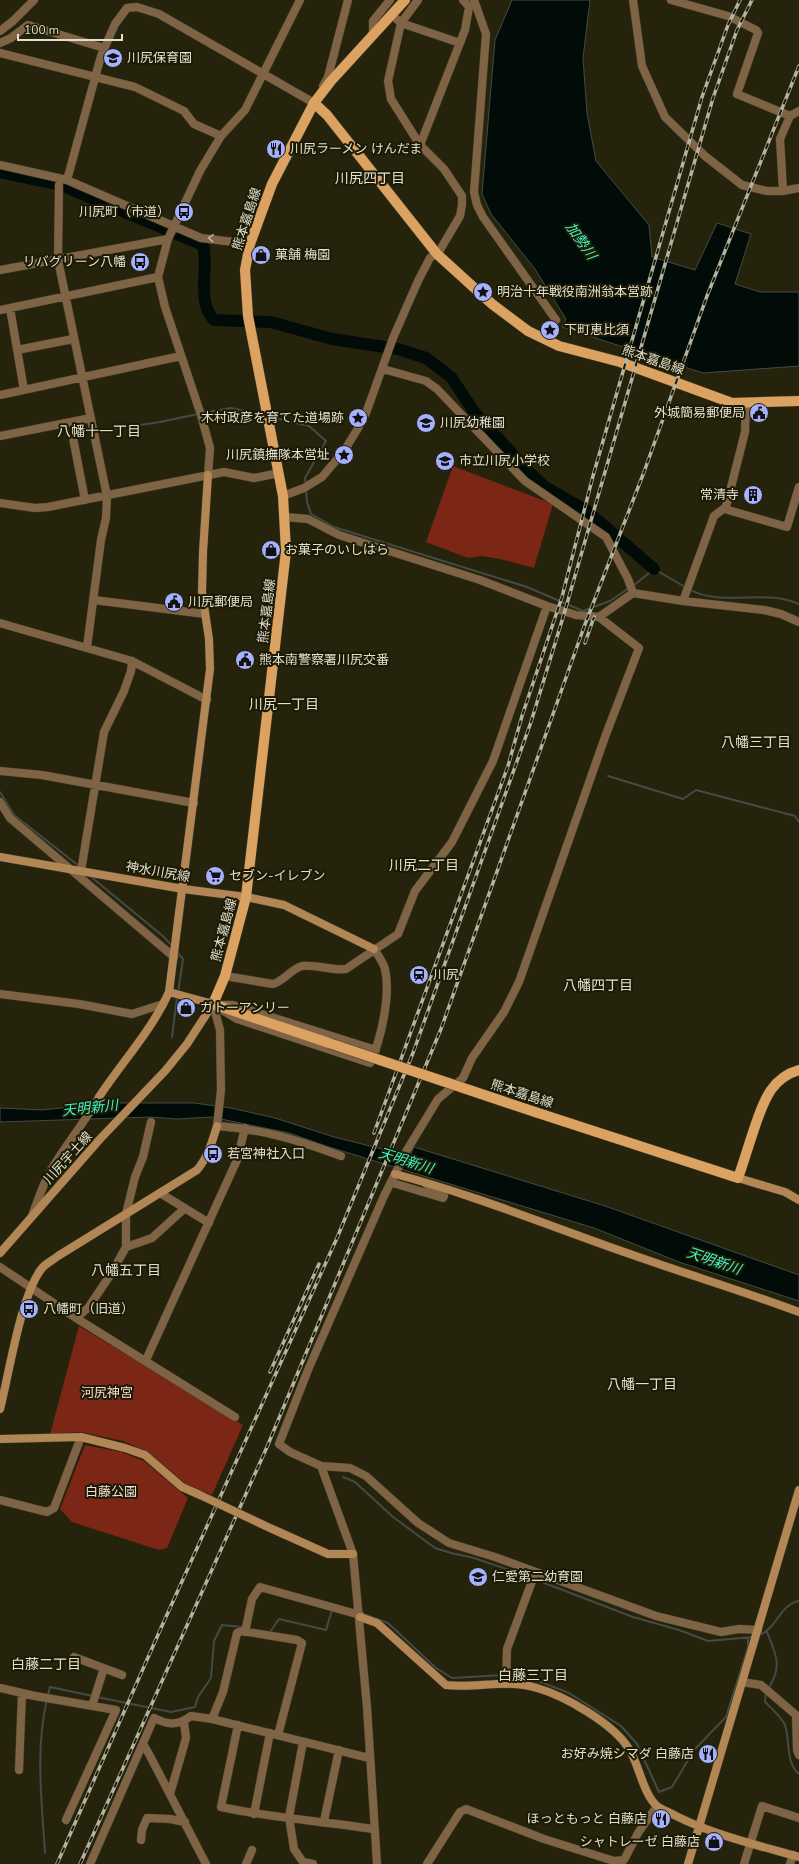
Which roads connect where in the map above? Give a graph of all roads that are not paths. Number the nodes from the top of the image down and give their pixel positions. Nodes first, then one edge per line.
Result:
1 (34, 0) edge
2 (300, 0) edge
3 (348, 0) edge
4 (390, 0) edge
5 (405, 0) edge
6 (418, 0) edge
7 (463, 0) edge
8 (474, 0) edge
9 (633, 0) edge
10 (671, 0) edge
11 (392, 15) junction
12 (402, 23) junction
13 (0, 31) edge
14 (373, 34) junction
15 (0, 43) edge
16 (460, 43) junction
17 (104, 48) junction
18 (0, 53) edge
19 (264, 75) junction
20 (95, 77) junction
21 (314, 103) junction
22 (799, 111) edge
23 (790, 116) junction
24 (221, 136) junction
25 (420, 145) junction
26 (0, 165) edge
27 (67, 180) junction
28 (59, 185) dead end
29 (799, 188) edge
30 (783, 191) junction
31 (174, 227) junction
32 (168, 239) junction
33 (250, 244) junction
34 (437, 254) junction
35 (58, 260) junction
36 (0, 270) edge
37 (158, 277) junction
38 (64, 297) junction
39 (10, 308) junction
40 (0, 310) edge
41 (556, 320) dead end
42 (73, 338) junction
43 (17, 350) junction
44 (181, 356) junction
45 (383, 369) junction
46 (82, 377) junction
47 (24, 390) junction
48 (0, 395) edge
49 (799, 402) edge
50 (746, 403) junction
51 (91, 418) junction
52 (0, 436) edge
53 (73, 438) dead end
54 (279, 473) junction
55 (208, 475) junction
56 (799, 487) edge
57 (107, 496) junction
58 (283, 496) junction
59 (85, 500) junction
60 (0, 503) edge
61 (726, 507) junction
62 (285, 517) junction
63 (633, 593) junction
64 (684, 599) junction
65 (94, 600) junction
66 (547, 606) junction
67 (205, 614) junction
68 (599, 617) junction
69 (799, 622) edge
70 (0, 623) edge
71 (87, 647) junction
72 (132, 661) junction
73 (207, 700) junction
74 (0, 771) edge
75 (95, 785) junction
76 (0, 802) edge
77 (194, 803) junction
78 (0, 857) edge
79 (69, 868) junction
80 (81, 871) junction
81 (183, 889) junction
82 (246, 897) junction
83 (374, 949) junction
84 (174, 957) junction
85 (225, 976) junction
86 (169, 992) junction
87 (0, 994) edge
88 (163, 1004) junction
89 (213, 1004) junction
90 (376, 1050) junction
91 (799, 1070) edge
92 (151, 1122) dead end
93 (217, 1126) junction
94 (245, 1128) junction
95 (341, 1156) dead end
96 (396, 1173) junction
97 (738, 1178) junction
98 (424, 1182) junction
99 (393, 1183) dead end
100 (160, 1193) junction
101 (799, 1200) edge
102 (185, 1208) junction
103 (126, 1214) junction
104 (32, 1216) junction
105 (209, 1223) junction
106 (126, 1247) junction
107 (0, 1253) edge
108 (0, 1267) edge
109 (31, 1288) junction
110 (799, 1312) edge
111 (76, 1318) junction
112 (146, 1360) junction
113 (0, 1409) edge
114 (235, 1417) dead end
115 (81, 1437) junction
116 (0, 1439) edge
117 (321, 1466) junction
118 (799, 1490) edge
119 (0, 1500) edge
120 (353, 1554) junction
121 (535, 1573) junction
122 (360, 1616) junction
123 (758, 1630) junction
124 (245, 1632) junction
125 (74, 1657) dead end
126 (104, 1668) junction
127 (122, 1675) dead end
128 (742, 1682) junction
129 (506, 1684) junction
130 (0, 1688) edge
131 (22, 1693) junction
132 (92, 1706) junction
133 (212, 1719) junction
134 (184, 1722) junction
135 (238, 1725) junction
136 (274, 1734) junction
137 (303, 1742) junction
138 (143, 1744) junction
139 (339, 1750) junction
140 (799, 1755) edge
141 (370, 1758) junction
142 (18, 1770) dead end
143 (170, 1794) junction
144 (657, 1806) junction
145 (254, 1814) junction
146 (289, 1818) junction
147 (799, 1818) edge
148 (66, 1820) dead end
149 (324, 1821) junction
150 (184, 1822) junction
151 (699, 1828) junction
152 (373, 1829) junction
153 (141, 1840) dead end
154 (750, 1843) junction
155 (252, 1850) dead end
156 (796, 1856) edge
157 (90, 1864) edge
158 (206, 1864) edge
159 (246, 1864) edge
160 (313, 1864) edge
161 (377, 1864) edge
162 (427, 1864) edge
163 (688, 1864) edge
164 (744, 1864) edge
165 (790, 1864) edge

1 - 13 street
2 - 19 street
3 - 21 street
4 - 14 street
5 - 11 main road, 熊本嘉島線
6 - 12 street
7 - 16 street
8 - 41 street
9 - 30 street
10 - 23 street
11 - 12 street
11 - 14 main road, 熊本嘉島線
12 - 16 street
12 - 25 street
14 - 21 main road, 熊本嘉島線
15 - 17 street
16 - 25 street
17 - 19 street
17 - 20 street
18 - 20 street
19 - 21 street
19 - 24 street
20 - 24 street
20 - 27 street
21 - 33 main road, 熊本嘉島線
21 - 34 main road, 熊本嘉島線
22 - 23 street
23 - 30 street
24 - 31 street
25 - 34 street
26 - 27 street
27 - 31 street
28 - 35 street
29 - 30 street
31 - 32 street
33 -> 31 street
32 - 35 street
32 - 37 street
33 - 54 main road, 熊本嘉島線
34 - 45 street
34 - 50 main road, 熊本嘉島線
35 - 36 street
35 - 38 street
37 - 38 street
37 - 44 street
38 - 39 street
38 - 42 street
39 - 40 street
39 - 43 street
42 - 43 street
42 - 46 street
43 - 47 street
44 - 46 street
44 - 55 street
45 - 58 street
45 - 63 street
46 - 47 street
46 - 51 street
47 - 48 street
49 - 50 main road, 熊本嘉島線
50 - 61 street
51 - 52 street
51 - 57 street
53 - 59 street
54 - 55 street
54 - 58 main road, 熊本嘉島線
55 - 57 street
55 - 67 street
56 - 61 street
57 - 59 street
57 - 65 street
58 - 62 main road, 熊本嘉島線
59 - 60 street
61 - 64 street
62 - 66 street
62 - 82 main road, 熊本嘉島線
63 - 64 street
63 - 68 street
64 - 69 street
65 - 67 street
65 - 71 street
66 - 68 street
66 - 83 street
67 - 73 street
68 - 96 street
70 - 71 street
71 - 72 street
72 - 73 street
72 - 75 street
73 - 77 street
74 - 75 street
75 - 77 street
75 - 80 street
76 - 79 street
77 - 81 street
78 - 79 street, 神水川尻線
79 - 80 street, 神水川尻線
79 - 84 street
80 - 81 street, 神水川尻線
81 - 82 street, 神水川尻線
81 - 84 street
82 - 83 street, 神水川尻線
82 - 85 main road, 熊本嘉島線
83 - 85 street
83 - 90 street
84 - 86 street
85 - 89 main road, 熊本嘉島線
86 - 88 street
86 - 89 street
87 - 88 street
88 - 104 street
89 - 90 street
89 - 90 street
89 - 93 street
89 - 97 main road, 熊本嘉島線, bridge
89 - 104 street, 川尻宇土線
91 - 97 main road
92 - 103 street
93 - 94 street
93 - 100 street
94 - 95 street
94 - 105 street
96 - 98 street
96 - 117 street
97 - 101 street
98 - 99 street
98 - 110 street
100 - 102 street
100 - 103 street
102 - 105 street
102 - 106 street
103 - 106 street
103 - 109 street
104 - 107 street, 川尻宇土線
105 - 112 street
106 - 111 street
108 - 109 street
109 - 111 street
109 - 113 street
111 - 112 street
112 - 114 street
115 - 116 street
115 - 119 street
115 - 120 street, bridge
117 - 120 street
117 - 121 street
118 - 123 street
120 - 122 street
121 - 123 street
121 - 129 street
122 - 124 street
122 - 129 street
122 - 141 street
123 - 128 street
124 - 133 street
124 - 136 street
125 - 126 street
126 - 127 street
126 - 132 street
128 - 140 street
128 - 151 street
129 - 144 street
130 - 131 street
131 - 132 street
131 - 142 street
132 - 148 street
133 - 134 street
133 - 135 street
134 - 138 street
134 - 143 street
135 - 136 street
135 - 145 street
136 - 137 street
136 - 145 street
137 - 139 street
137 - 146 street
138 - 143 street
138 - 157 street
139 - 141 street
139 - 149 street
141 - 152 street
143 - 150 street
144 - 151 street
144 - 162 street
145 - 146 street
146 - 149 street
146 - 160 street
147 - 154 street
149 - 152 street
150 - 153 street
150 - 158 street
151 - 154 street
151 - 163 street
152 - 161 street
154 - 156 street
154 - 164 street
155 - 159 street
156 - 165 street

